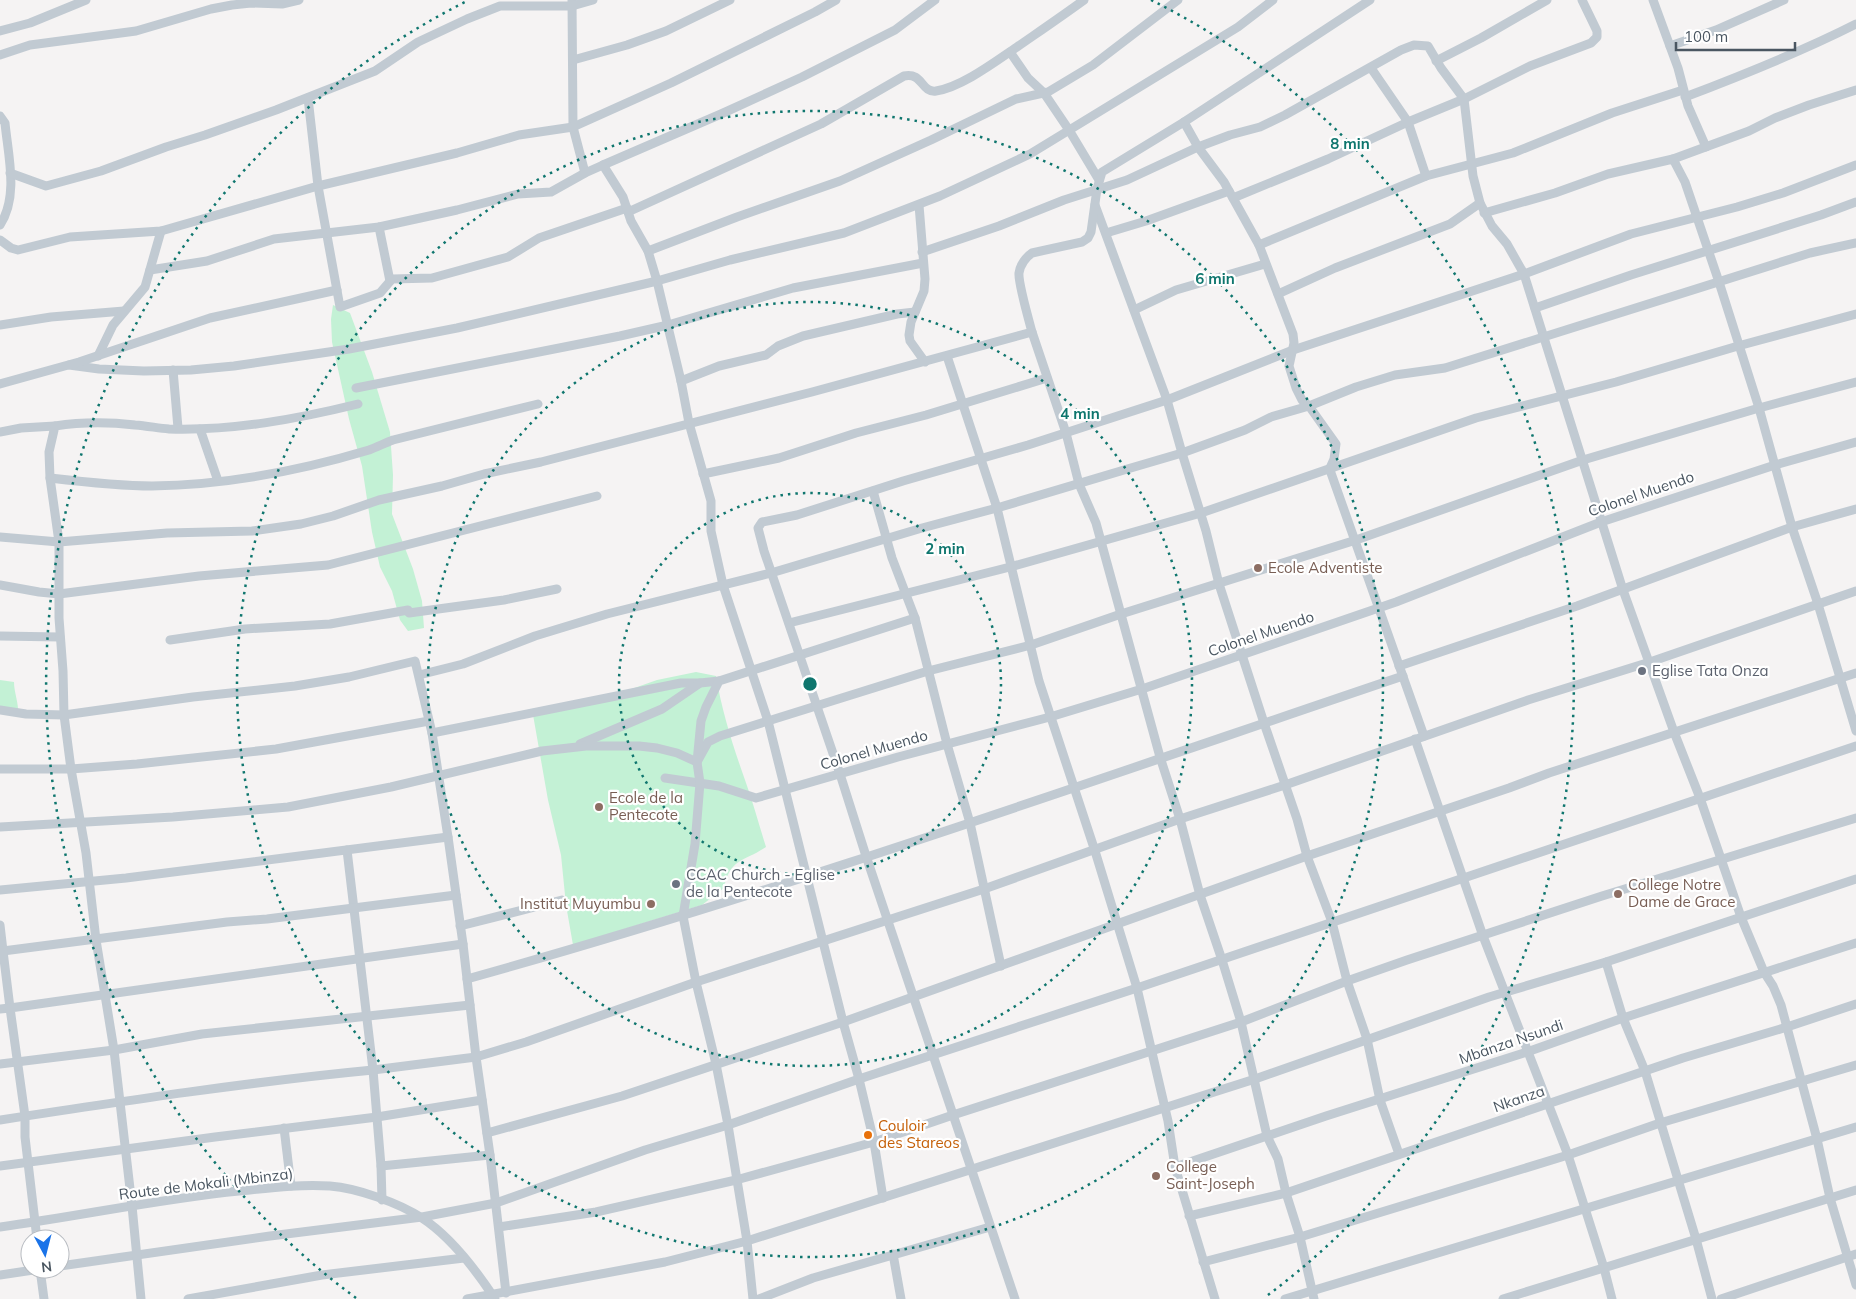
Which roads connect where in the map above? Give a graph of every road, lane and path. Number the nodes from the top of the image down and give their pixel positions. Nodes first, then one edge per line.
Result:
1 (86, 0) edge
2 (299, 0) edge
3 (594, 0) edge
4 (730, 0) edge
5 (836, 0) edge
6 (935, 0) edge
7 (1084, 0) edge
8 (1178, 0) edge
9 (1273, 0) edge
10 (1370, 0) edge
11 (1547, 0) edge
12 (1582, 0) edge
13 (1653, 0) edge
14 (1784, 0) edge
15 (501, 3) edge
16 (572, 3) edge
17 (1856, 24) edge
18 (0, 31) edge
19 (1670, 46) junction
20 (1010, 52) junction
21 (0, 55) edge
22 (573, 60) junction
23 (1436, 61) junction
24 (1371, 68) junction
25 (1856, 90) edge
26 (1044, 93) junction
27 (1684, 94) junction
28 (308, 98) junction
29 (1464, 99) junction
30 (0, 116) edge
31 (1184, 122) junction
32 (1408, 122) junction
33 (573, 127) junction
34 (1069, 130) junction
35 (1198, 147) junction
36 (1706, 148) junction
37 (1673, 159) junction
38 (1472, 164) junction
39 (603, 165) junction
40 (1856, 165) edge
41 (585, 172) junction
42 (10, 174) junction
43 (1426, 176) junction
44 (1098, 184) junction
45 (318, 186) junction
46 (1231, 195) junction
47 (1856, 202) edge
48 (1095, 204) junction
49 (1480, 204) junction
50 (919, 205) junction
51 (628, 210) junction
52 (1484, 214) junction
53 (1698, 218) junction
54 (0, 225) edge
55 (380, 227) junction
56 (162, 231) junction
57 (328, 233) junction
58 (1106, 234) junction
59 (0, 240) edge
60 (1856, 243) edge
61 (1259, 245) junction
62 (648, 251) junction
63 (1708, 251) junction
64 (922, 252) junction
65 (923, 263) junction
66 (1265, 264) junction
67 (150, 270) junction
68 (1524, 274) junction
69 (390, 281) junction
70 (658, 281) junction
71 (1718, 282) junction
72 (336, 290) junction
73 (1278, 294) junction
74 (1535, 308) junction
75 (1134, 310) junction
76 (124, 311) junction
77 (915, 312) junction
78 (1856, 314) edge
79 (0, 325) edge
80 (668, 325) junction
81 (1032, 332) junction
82 (1544, 338) junction
83 (1738, 346) junction
84 (1293, 350) junction
85 (98, 356) junction
86 (947, 356) junction
87 (925, 362) junction
88 (69, 365) junction
89 (173, 370) junction
90 (1047, 378) junction
91 (681, 381) junction
92 (1856, 382) edge
93 (0, 384) edge
94 (356, 388) dead end
95 (1562, 396) junction
96 (1167, 400) junction
97 (962, 403) junction
98 (358, 404) dead end
99 (538, 404) dead end
100 (1309, 406) junction
101 (1759, 408) junction
102 (689, 423) junction
103 (55, 426) junction
104 (178, 428) junction
105 (200, 429) junction
106 (0, 432) edge
107 (1066, 433) junction
108 (1856, 442) edge
109 (1182, 453) junction
110 (982, 458) junction
111 (1583, 460) junction
112 (1776, 465) junction
113 (1330, 468) junction
114 (703, 474) junction
115 (50, 478) junction
116 (218, 481) junction
117 (1079, 484) junction
118 (873, 490) junction
119 (597, 496) dead end
120 (997, 508) junction
121 (1856, 509) edge
122 (1201, 513) junction
123 (1601, 522) junction
124 (1792, 527) junction
125 (0, 537) edge
126 (886, 538) junction
127 (1356, 540) junction
128 (1101, 541) junction
129 (59, 542) junction
130 (1010, 567) junction
131 (771, 573) junction
132 (1219, 584) junction
133 (0, 585) edge
134 (723, 585) junction
135 (557, 589) dead end
136 (1623, 590) junction
137 (1856, 591) edge
138 (906, 592) junction
139 (59, 594) junction
140 (1818, 604) junction
141 (1379, 608) junction
142 (1120, 614) junction
143 (915, 618) junction
144 (789, 623) junction
145 (0, 636) edge
146 (60, 637) junction
147 (170, 640) dead end
148 (1031, 645) junction
149 (799, 654) junction
150 (1242, 656) junction
151 (1650, 662) junction
152 (1399, 666) junction
153 (750, 670) junction
154 (928, 671) junction
155 (1856, 673) edge
156 (419, 676) junction
157 (1403, 676) junction
158 (1839, 679) junction
159 (719, 681) junction
160 (700, 683) junction
161 (1142, 689) junction
162 (817, 704) junction
163 (0, 710) edge
164 (64, 715) junction
165 (1050, 717) junction
166 (429, 721) junction
167 (768, 721) junction
168 (1264, 723) junction
169 (1856, 731) edge
170 (1674, 732) junction
171 (432, 733) junction
172 (1419, 738) junction
173 (948, 744) junction
174 (1856, 746) edge
175 (570, 748) junction
176 (1160, 758) junction
177 (696, 762) junction
178 (0, 769) edge
179 (71, 769) junction
180 (840, 774) junction
181 (439, 775) junction
182 (665, 778) dead end
183 (700, 783) junction
184 (1285, 785) junction
185 (1074, 788) junction
186 (786, 790) junction
187 (1700, 798) junction
188 (1439, 811) junction
189 (1856, 818) edge
190 (1180, 819) junction
191 (81, 822) junction
192 (970, 823) junction
193 (0, 827) edge
194 (448, 837) junction
195 (348, 850) junction
196 (1095, 850) junction
197 (866, 856) junction
198 (1307, 856) junction
199 (1721, 860) junction
200 (807, 876) junction
201 (1462, 878) junction
202 (1856, 879) edge
203 (88, 883) junction
204 (984, 889) junction
205 (0, 890) edge
206 (456, 895) junction
207 (1200, 895) junction
208 (562, 900) dead end
209 (355, 908) junction
210 (683, 916) junction
211 (1740, 917) junction
212 (889, 921) junction
213 (1332, 922) junction
214 (0, 924) edge
215 (1117, 925) junction
216 (460, 926) junction
217 (1483, 936) junction
218 (96, 940) junction
219 (823, 942) junction
220 (1856, 943) edge
221 (463, 944) junction
222 (2, 951) edge
223 (360, 958) junction
224 (1222, 960) junction
225 (1606, 962) junction
226 (1001, 966) junction
227 (1764, 972) junction
228 (467, 979) junction
229 (1347, 981) junction
230 (696, 982) junction
231 (1137, 988) junction
232 (1506, 993) junction
233 (105, 994) junction
234 (914, 997) junction
235 (1856, 1004) edge
236 (470, 1005) junction
237 (10, 1008) junction
238 (0, 1009) edge
239 (366, 1017) junction
240 (1623, 1018) junction
241 (843, 1022) junction
242 (1241, 1022) junction
243 (1786, 1027) junction
244 (1367, 1039) junction
245 (114, 1050) junction
246 (1153, 1050) junction
247 (1528, 1052) junction
248 (934, 1055) junction
249 (476, 1057) junction
250 (17, 1063) junction
251 (0, 1064) edge
252 (716, 1064) junction
253 (1856, 1065) edge
254 (373, 1070) junction
255 (1645, 1071) junction
256 (859, 1079) junction
257 (1255, 1079) junction
258 (1802, 1081) junction
259 (482, 1100) junction
260 (1380, 1100) junction
261 (119, 1102) junction
262 (1550, 1103) junction
263 (1164, 1108) junction
264 (953, 1115) junction
265 (25, 1116) junction
266 (377, 1117) junction
267 (0, 1120) edge
268 (1660, 1122) junction
269 (728, 1125) junction
270 (1856, 1127) edge
271 (284, 1128) junction
272 (487, 1133) junction
273 (1267, 1136) junction
274 (1817, 1139) junction
275 (874, 1142) junction
276 (125, 1150) junction
277 (1398, 1154) junction
278 (1568, 1154) junction
279 (490, 1155) junction
280 (30, 1163) junction
281 (0, 1166) edge
282 (381, 1166) junction
283 (1175, 1167) junction
284 (972, 1169) junction
285 (736, 1180) junction
286 (1677, 1180) junction
287 (291, 1186) junction
288 (1856, 1190) edge
289 (1286, 1193) junction
290 (884, 1198) junction
291 (1830, 1198) junction
292 (382, 1200) junction
293 (496, 1202) junction
294 (132, 1206) junction
295 (1585, 1208) junction
296 (1189, 1216) junction
297 (422, 1217) junction
298 (35, 1222) junction
299 (499, 1226) junction
300 (0, 1227) edge
301 (990, 1227) junction
302 (36, 1229) edge
303 (1300, 1237) junction
304 (1696, 1239) junction
305 (747, 1241) junction
306 (893, 1254) junction
307 (1852, 1255) edge
308 (137, 1256) junction
309 (464, 1258) junction
310 (1203, 1262) junction
311 (70, 1265) edge
312 (1604, 1268) junction
313 (20, 1272) edge
314 (0, 1274) edge
315 (41, 1279) edge
316 (1856, 1285) edge
317 (506, 1293) junction
318 (1313, 1295) edge
319 (493, 1297) edge
320 (44, 1299) edge
321 (141, 1299) edge
322 (188, 1299) edge
323 (467, 1299) edge
324 (753, 1299) edge
325 (759, 1299) edge
326 (901, 1299) edge
327 (1015, 1299) edge
328 (1215, 1299) edge
329 (1285, 1299) edge
330 (1503, 1299) edge
331 (1612, 1299) edge
332 (1712, 1299) edge
333 (1721, 1299) edge

1 - 18 street
2 - 21 street
3 - 16 street
4 - 22 street
5 - 33 street
6 - 39 street
7 - 20 street
8 - 26 street
9 - 34 street
10 - 31 street
11 - 23 street
12 - 29 street
13 - 19 street
14 - 19 street
15 - 16 street
15 - 28 street
16 - 22 street
17 - 27 street
19 - 27 street
20 - 26 street
20 - 51 street
22 - 33 street
23 - 24 street
23 - 29 street
24 - 32 street
24 - 35 street
25 - 36 street
26 - 34 street
26 - 62 street
27 - 36 street
27 - 38 street
28 - 42 street
28 - 45 street
29 - 32 street
29 - 38 street
30 - 42 street
31 - 35 street
31 - 44 street
32 - 43 street
32 - 46 street
33 - 41 street
33 - 45 street
34 - 44 street
34 - 50 street
35 - 44 street
35 - 46 street
36 - 37 street
37 - 52 street
37 - 53 street
38 - 43 street
38 - 49 street
39 - 41 street
39 - 51 street
40 - 53 street
41 - 55 street
42 - 54 street
43 - 61 street
44 - 48 street
44 - 64 street
45 - 56 street
45 - 57 street
46 - 58 street
46 - 61 street
47 - 63 street
48 - 58 street
48 - 81 street
49 - 52 street
49 - 73 street
50 - 64 street
50 - 70 street
51 - 62 street
51 - 69 street
52 - 68 street
53 - 63 street
53 - 68 street
55 - 57 street
55 - 69 street
56 - 59 street
56 - 67 street
57 - 67 street
57 - 72 street
58 - 75 street
60 - 71 street
61 - 66 street
62 - 70 street
63 - 71 street
63 - 74 street
64 - 65 street
65 - 77 street
65 - 80 street
66 - 73 street
66 - 75 street
67 - 76 street
68 - 74 street
68 - 84 street
69 - 72 street
70 - 80 street
70 - 89 street
71 - 82 street
71 - 83 street
72 - 85 street
73 - 84 street
74 - 82 street
75 - 96 street
76 - 79 street
76 - 85 street
77 - 87 street
77 - 91 street
78 - 83 street
80 - 91 street
80 - 94 street
81 - 86 street
81 - 90 street
82 - 95 street
82 - 100 street
83 - 95 street
83 - 101 street
84 - 96 street
84 - 100 street
85 - 88 street
86 - 87 street
86 - 97 street
87 - 102 street
88 - 89 street
88 - 93 street
89 - 104 street
90 - 97 street
90 - 107 street
91 - 102 street
92 - 101 street
95 - 111 street
95 - 113 street
96 - 107 street
96 - 109 street
97 - 110 street
97 - 114 street
98 - 105 street
99 - 116 street
100 - 109 street
100 - 113 street
101 - 111 street
101 - 112 street
102 - 114 street
102 - 129 street
103 - 104 street
103 - 106 street
103 - 115 street
104 - 105 street
105 - 116 street
107 - 110 street
107 - 117 street
108 - 112 street, Colonel Muendo
109 - 117 street
109 - 122 street
110 - 118 street
110 - 120 street
111 - 123 street
111 - 127 street
112 - 123 street, Colonel Muendo
112 - 124 street
113 - 122 street
113 - 127 street
114 - 134 street
115 - 116 street
115 - 129 street
117 - 120 street
117 - 128 street
118 - 126 street
118 - 131 street
119 - 139 street
120 - 126 street
120 - 130 street
121 - 124 street
122 - 128 street
122 - 132 street
123 - 136 street
123 - 141 street, Colonel Muendo
124 - 136 street
124 - 140 street
125 - 129 street
126 - 131 street
126 - 138 street
127 - 132 street
127 - 141 street
128 - 130 street
128 - 142 street
129 - 139 street
130 - 138 street
130 - 148 street
131 - 134 street
131 - 144 street
132 - 142 street
132 - 150 street
133 - 139 street
134 - 153 street
134 - 156 street
135 - 147 street
136 - 151 street
136 - 152 street
137 - 140 street
138 - 143 street
138 - 144 street
139 - 146 street
140 - 151 street
140 - 158 street
141 - 150 street, Colonel Muendo
141 - 152 street
142 - 148 street
142 - 161 street
143 - 149 street
143 - 154 street
144 - 149 street
145 - 146 street
146 - 164 street
148 - 154 street
148 - 165 street
149 - 153 street
149 - 162 street
150 - 161 street, Colonel Muendo
150 - 168 street
151 - 170 street
151 - 172 street
152 - 157 street
153 - 159 street
153 - 167 street
154 - 162 street
154 - 173 street
155 - 158 street
156 - 164 street
156 - 166 street
157 - 168 street
157 - 172 street
158 - 169 street
158 - 170 street
159 - 160 street
159 - 177 street
160 - 171 street
160 - 175 street
161 - 165 street, Colonel Muendo
161 - 176 street
162 - 167 street
162 - 180 street
163 - 164 street
164 - 179 street
165 - 173 street, Colonel Muendo
165 - 185 street
166 - 171 street
166 - 179 street
167 - 177 street
167 - 186 street
168 - 176 street
168 - 184 street
170 - 187 street
170 - 188 street
171 - 181 street
172 - 184 street
172 - 188 street
173 - 180 street, Colonel Muendo
173 - 192 street
174 - 187 street
175 - 177 street
175 - 181 street
176 - 185 street
176 - 190 street
177 - 183 street
178 - 179 street
179 - 191 street
180 - 186 street, Colonel Muendo
180 - 197 street
181 - 191 street
181 - 194 street
182 - 183 street, Colonel Muendo
183 - 186 street, Colonel Muendo
183 - 210 street
184 - 190 street
184 - 198 street
185 - 192 street
185 - 196 street
186 - 200 street
187 - 199 street
187 - 201 street
188 - 198 street
188 - 201 street
189 - 199 street
190 - 196 street
190 - 207 street
191 - 193 street
191 - 203 street
192 - 197 street
192 - 204 street
194 - 195 street
194 - 206 street
195 - 203 street
195 - 209 street
196 - 204 street
196 - 215 street
197 - 200 street
197 - 212 street
198 - 207 street
198 - 213 street
199 - 211 street
199 - 217 street
200 - 210 street
200 - 219 street
201 - 213 street
201 - 217 street
202 - 211 street
203 - 205 street
203 - 218 street
204 - 212 street
204 - 226 street
206 - 209 street
206 - 216 street
207 - 215 street
207 - 224 street
208 - 216 street
209 - 218 street
209 - 223 street
210 - 228 street
210 - 230 street
211 - 225 street
211 - 227 street
212 - 219 street
212 - 234 street
213 - 224 street
213 - 229 street
214 - 222 street
215 - 226 street
215 - 231 street
216 - 221 street
217 - 229 street
217 - 232 street
218 - 222 street
218 - 233 street
219 - 230 street
219 - 241 street
220 - 227 street, Mbanza Nsundi
221 - 223 street
221 - 228 street
222 - 237 street
223 - 233 street
223 - 239 street
224 - 231 street
224 - 242 street
225 - 232 street
225 - 240 street
226 - 234 street
227 - 240 street, Mbanza Nsundi
227 - 243 street
228 - 236 street
229 - 242 street
229 - 244 street
230 - 249 street
230 - 252 street
231 - 246 street
231 - 248 street
232 - 244 street
232 - 247 street
233 - 237 street
233 - 245 street
234 - 241 street
234 - 248 street
235 - 243 street, Nkanza
236 - 239 street
236 - 249 street
237 - 238 street
237 - 250 street
239 - 245 street
239 - 254 street
240 - 247 street, Mbanza Nsundi
240 - 255 street
241 - 252 street
241 - 256 street
242 - 246 street
242 - 257 street
243 - 255 street, Nkanza
243 - 258 street
244 - 257 street
244 - 260 street
245 - 250 street
245 - 261 street
246 - 263 street
246 - 264 street
247 - 260 street, Mbanza Nsundi
247 - 262 street
248 - 256 street
248 - 264 street
249 - 254 street
249 - 259 street
250 - 251 street
250 - 265 street
252 - 269 street
252 - 272 street
253 - 258 street
254 - 261 street
254 - 266 street
255 - 262 street, Nkanza
255 - 268 street
256 - 269 street
256 - 275 street
257 - 263 street
257 - 273 street
258 - 268 street
258 - 274 street
259 - 266 street
259 - 272 street
260 - 273 street, Mbanza Nsundi
260 - 277 street
261 - 265 street
261 - 276 street
262 - 277 street, Nkanza
262 - 278 street
263 - 283 street
263 - 284 street
264 - 275 street
264 - 284 street
265 - 267 street
265 - 280 street
266 - 271 street
266 - 282 street
268 - 278 street
268 - 286 street
269 - 285 street
269 - 293 street
270 - 274 street
271 - 276 street
271 - 287 street
272 - 279 street
273 - 283 street, Mbanza Nsundi
273 - 289 street
274 - 286 street
274 - 291 street
275 - 285 street
275 - 290 street
276 - 280 street
276 - 294 street
277 - 289 street, Nkanza
278 - 295 street
278 - 303 street
279 - 282 street
279 - 293 street
280 - 281 street
280 - 298 street
282 - 292 street
283 - 296 street
284 - 290 street
284 - 301 street
285 - 299 street
285 - 305 street
286 - 295 street
286 - 304 street
287 - 292 street, Route de Mokali (Mbinza)
287 - 294 street, Route de Mokali (Mbinza)
288 - 291 street
289 - 296 street, Nkanza
289 - 303 street
290 - 305 street
291 - 304 street
291 - 307 street
292 - 297 street, Route de Mokali (Mbinza)
293 - 297 street
293 - 299 street
294 - 298 street, Route de Mokali (Mbinza)
294 - 308 street
295 - 312 street
295 - 318 street
296 - 310 street
297 - 308 street
297 - 309 street, Route de Mokali (Mbinza)
298 - 300 street, Route de Mokali (Mbinza)
298 - 302 street
299 - 317 street
301 - 306 street
301 - 327 street
303 - 310 street
303 - 318 street
304 - 312 street
304 - 332 street
305 - 317 street
305 - 324 street
306 - 325 street
306 - 326 street
307 - 316 street
307 - 333 street
308 - 311 street
308 - 321 street
309 - 319 street, Route de Mokali (Mbinza)
309 - 322 street
310 - 328 street
312 - 330 street
312 - 331 street
313 - 314 street
315 - 320 street
317 - 319 street
318 - 329 street
319 - 323 street

